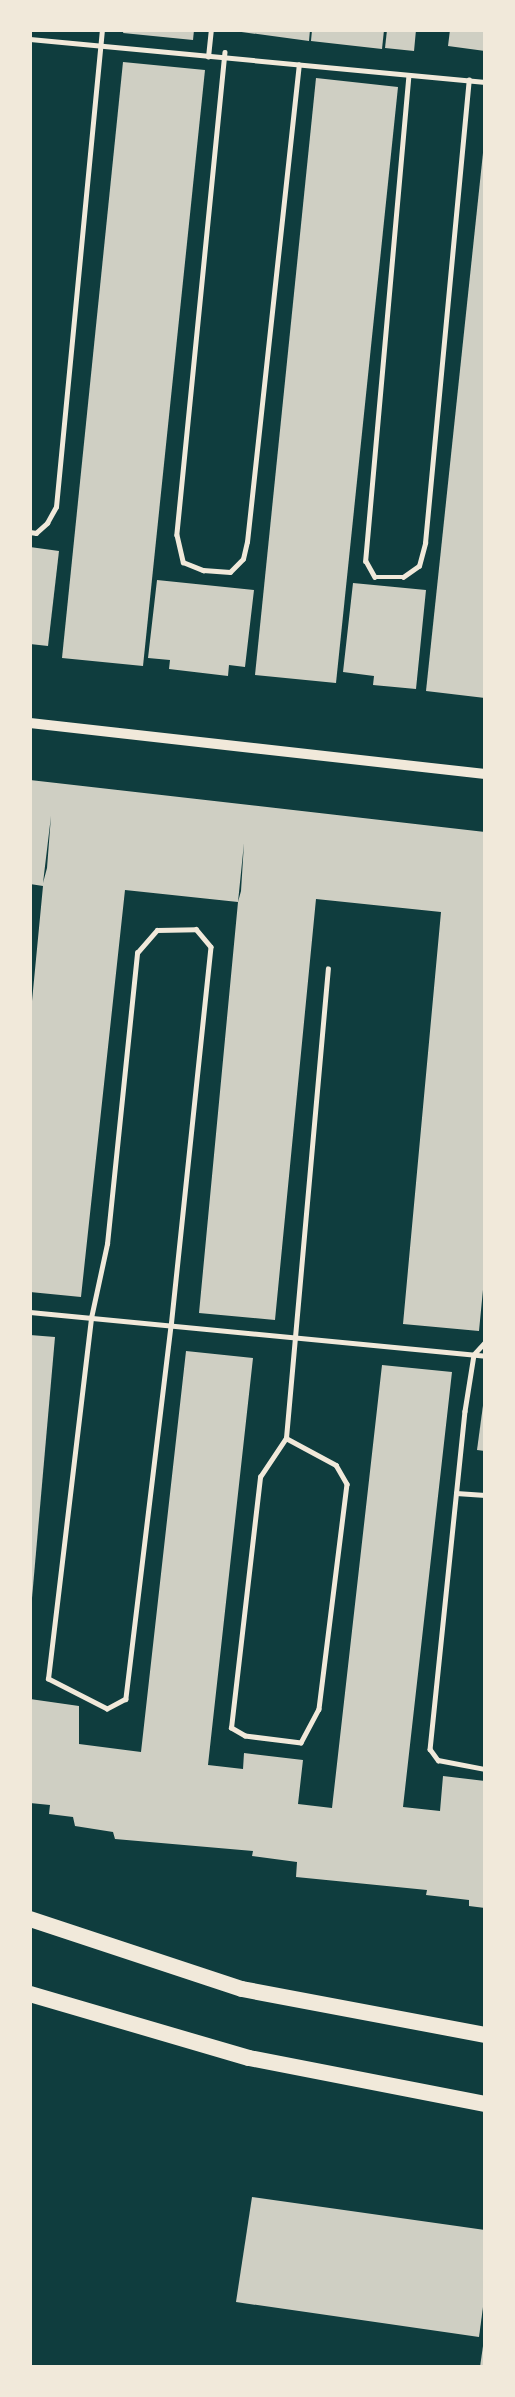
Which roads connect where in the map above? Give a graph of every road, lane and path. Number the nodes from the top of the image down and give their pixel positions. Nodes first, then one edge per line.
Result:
1 (102, 30) edge
2 (211, 30) edge
3 (30, 39) edge
4 (100, 46) junction
5 (224, 55) junction
6 (208, 57) junction
7 (299, 65) junction
8 (409, 75) junction
9 (470, 80) junction
10 (485, 82) edge
11 (30, 532) edge
12 (30, 723) edge
13 (485, 774) edge
14 (328, 969) dead end
15 (30, 1312) edge
16 (91, 1318) junction
17 (171, 1326) junction
18 (295, 1339) junction
19 (485, 1343) edge
20 (474, 1354) junction
21 (485, 1356) edge
22 (286, 1438) junction
23 (456, 1493) junction
24 (485, 1496) edge
25 (485, 1769) edge
26 (30, 1919) edge
27 (30, 1994) edge
28 (485, 2036) edge
29 (485, 2104) edge

1 - 4 lane
2 - 6 lane
3 - 4 lane
4 - 6 lane
4 - 11 lane
5 - 6 lane
5 - 7 lane
5 - 7 lane
7 - 8 lane
8 - 9 lane
8 - 9 lane
9 - 10 lane
12 - 13 street
14 - 18 lane
15 - 16 lane
16 - 17 lane
16 - 17 lane
16 - 17 lane
17 - 18 lane
18 - 20 lane
18 - 22 lane
19 - 20 lane
20 - 21 lane
20 - 23 lane
22 - 22 lane
23 - 24 lane
23 - 25 lane
26 - 28 highway
27 - 29 highway

